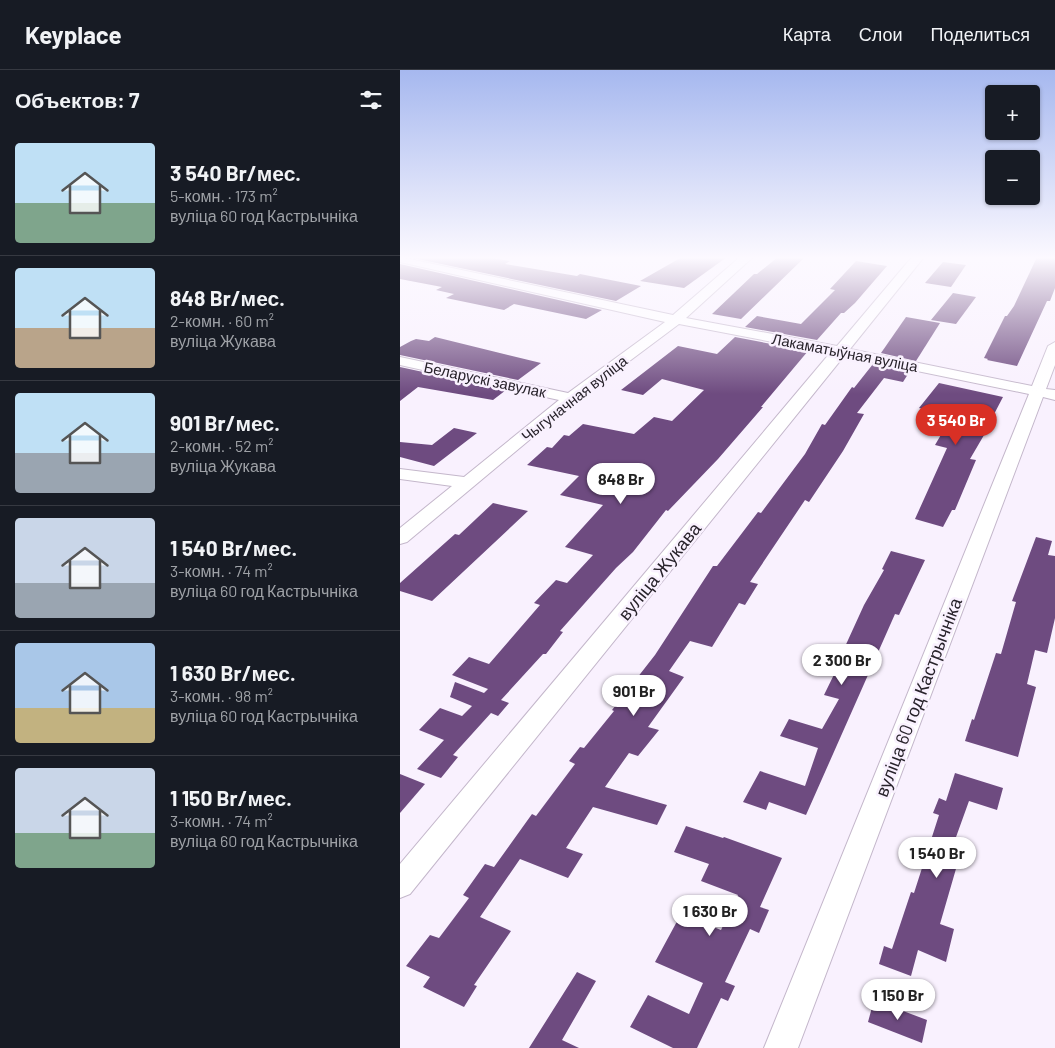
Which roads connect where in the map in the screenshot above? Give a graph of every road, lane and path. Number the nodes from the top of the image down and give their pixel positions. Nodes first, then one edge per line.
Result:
1 (597, 303) edge
2 (696, 303) edge
3 (880, 303) edge
4 (676, 320) junction
5 (1055, 346) edge
6 (840, 351) junction
7 (400, 361) edge
8 (1046, 393) edge
9 (571, 398) junction
10 (400, 474) edge
11 (468, 483) junction
12 (400, 538) edge
13 (400, 886) edge
14 (781, 1048) edge

1 - 4 street, Лакаматыўная вуліца
2 - 4 street, Чыгуначная вуліца
3 - 6 street, вуліца Жукава
4 - 6 street, Лакаматыўная вуліца
4 - 9 street, Чыгуначная вуліца
5 - 8 street, вуліца 60 год Кастрычніка
6 - 8 street, Лакаматыўная вуліца
6 - 13 street, вуліца Жукава
7 - 9 street, Беларускі завулак
8 - 14 street, вуліца 60 год Кастрычніка
9 - 11 street, Чыгуначная вуліца
10 - 11 street
11 - 12 street, Чыгуначная вуліца

